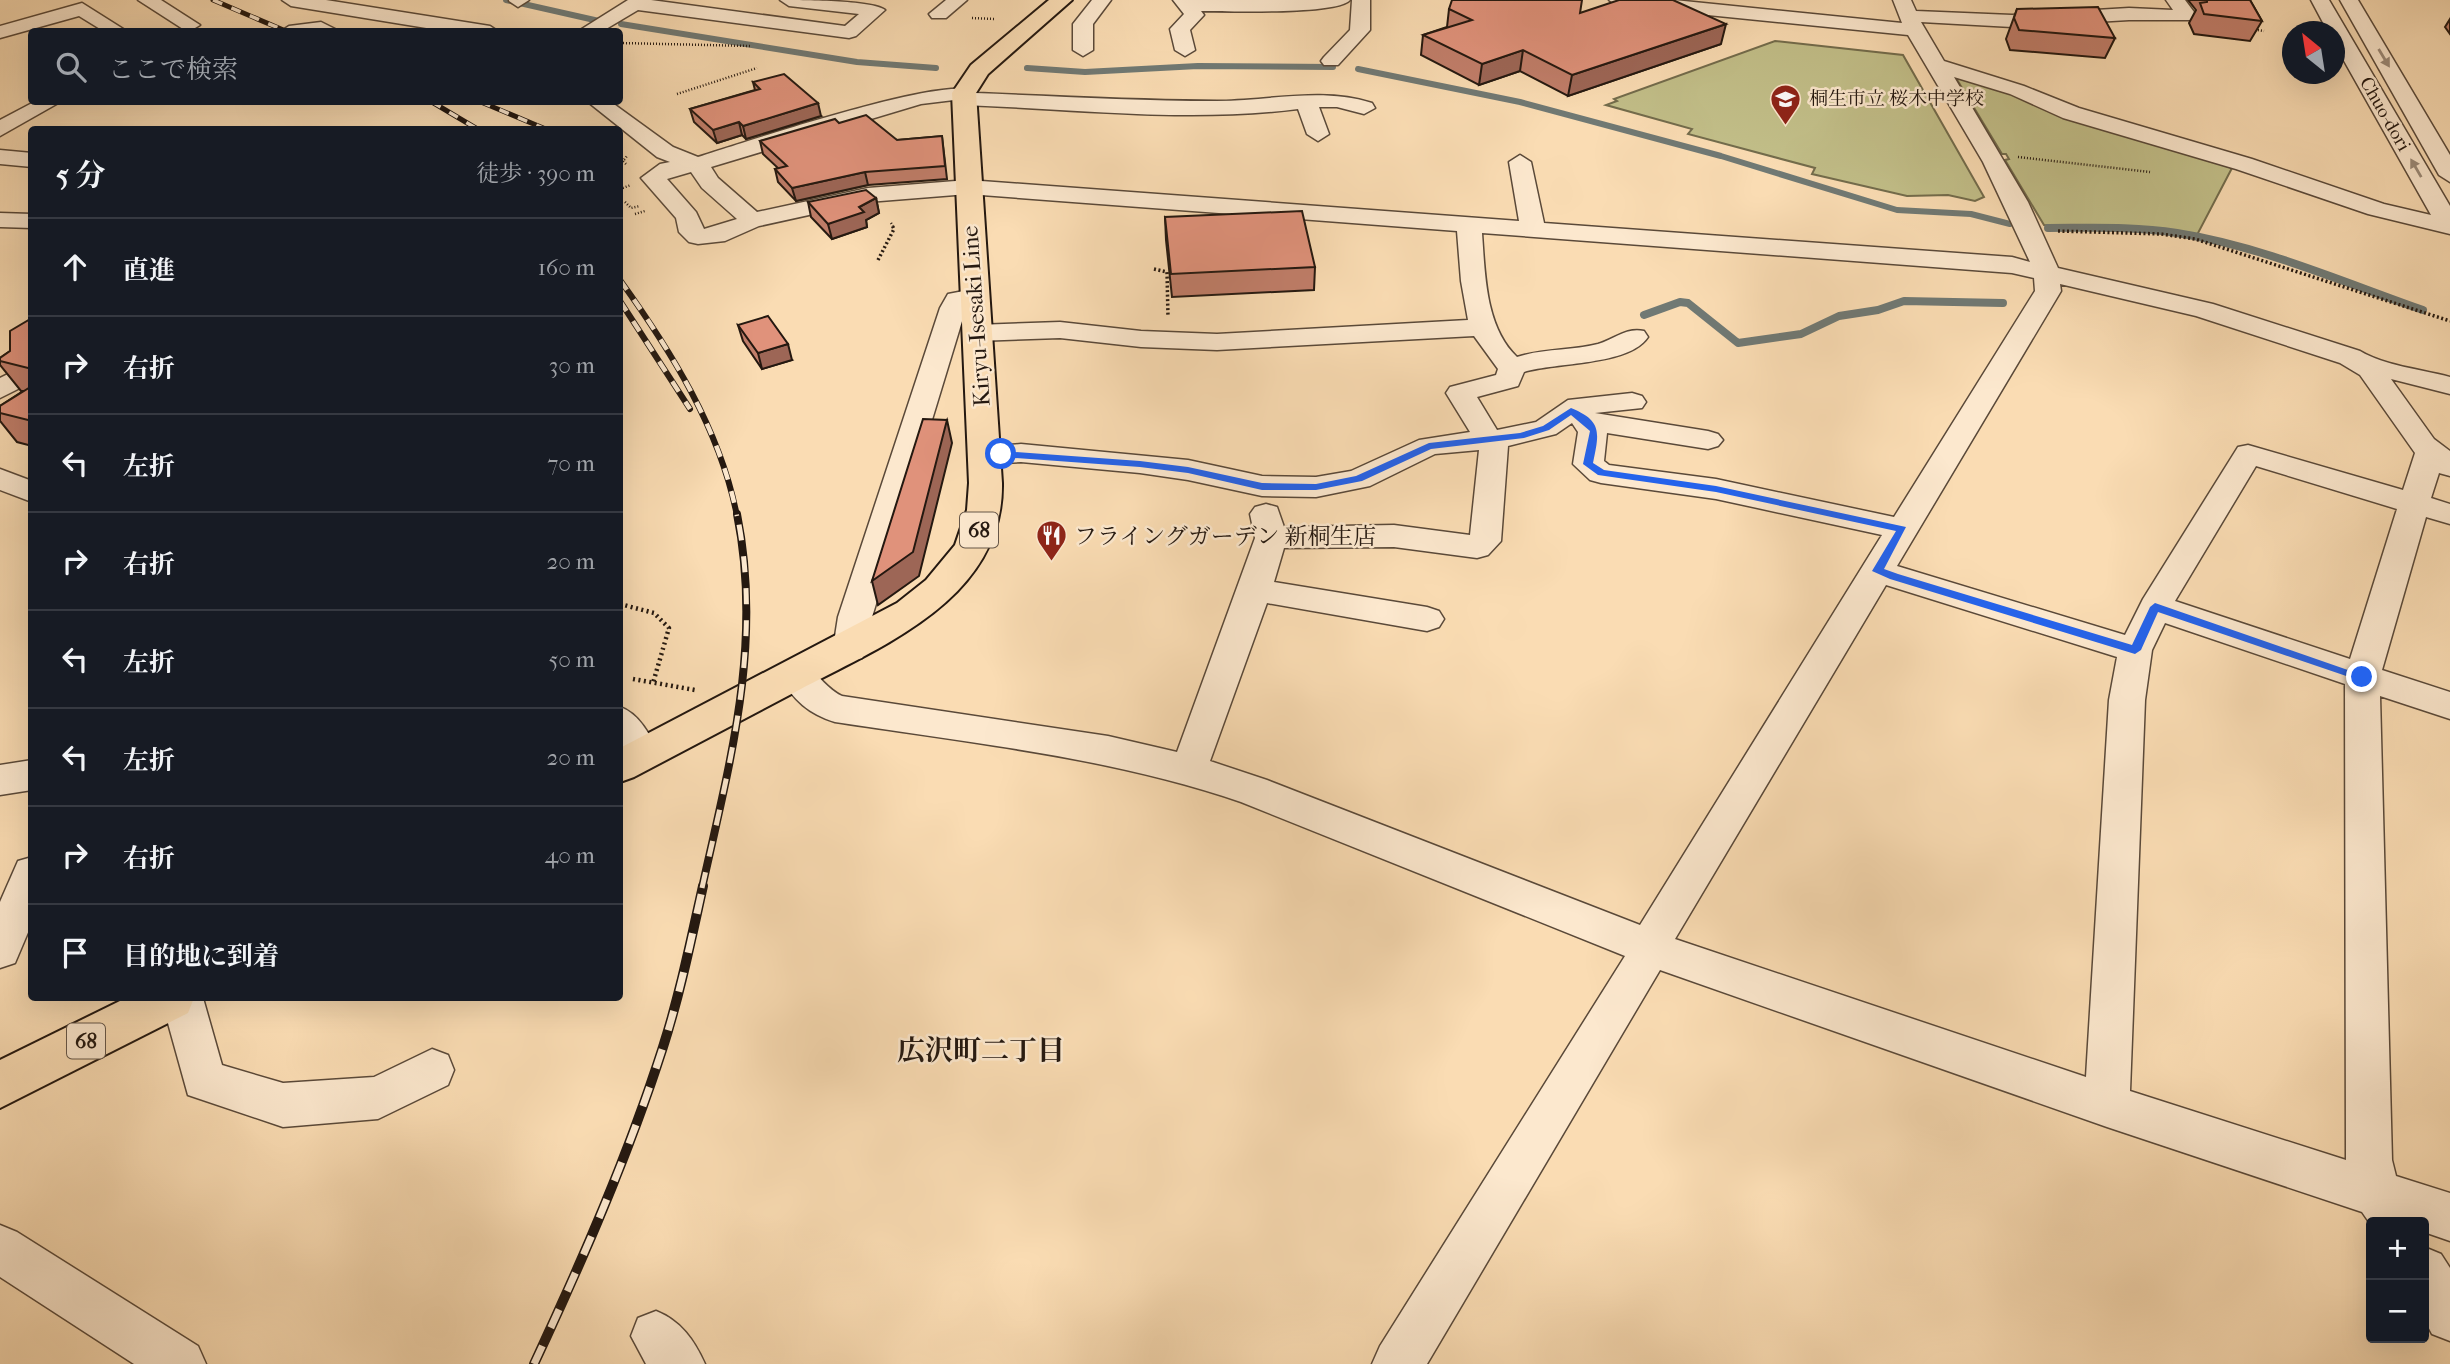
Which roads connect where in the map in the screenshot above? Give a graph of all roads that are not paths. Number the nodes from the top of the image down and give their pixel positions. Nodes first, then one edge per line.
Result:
1 (147, 0) edge
2 (291, 0) edge
3 (789, 0) edge
4 (958, 0) edge
5 (1062, 0) edge
6 (1102, 0) edge
7 (1341, 0) edge
8 (1361, 0) edge
9 (1618, 0) edge
10 (2175, 0) edge
11 (2320, 0) edge
12 (2349, 0) edge
13 (639, 2) edge
14 (1184, 2) edge
15 (873, 4) edge
16 (939, 14) dead end
17 (1909, 15) edge
18 (113, 28) edge
19 (192, 28) edge
20 (466, 28) edge
21 (593, 28) edge
22 (1, 33) edge
23 (21, 46) dead end
24 (1083, 50) dead end
25 (1185, 50) dead end
26 (1331, 61) dead end
27 (1936, 65) junction
28 (964, 96) junction
29 (1306, 102) junction
30 (0, 105) edge
31 (44, 105) edge
32 (602, 105) edge
33 (1364, 108) dead end
34 (27, 114) junction
35 (0, 129) edge
36 (1317, 134) dead end
37 (0, 157) edge
38 (28, 160) edge
39 (1520, 162) dead end
40 (697, 164) junction
41 (2450, 175) edge
42 (968, 187) junction
43 (0, 220) edge
44 (751, 220) junction
45 (28, 221) edge
46 (1469, 224) junction
47 (2450, 227) edge
48 (1533, 229) junction
49 (2048, 272) junction
50 (974, 297) junction
51 (1484, 327) junction
52 (976, 333) junction
53 (1635, 337) dead end
54 (1512, 367) junction
55 (2370, 369) junction
56 (28, 372) edge
57 (2450, 386) edge
58 (0, 390) edge
59 (1632, 402) dead end
60 (1581, 418) junction
61 (1708, 440) dead end
62 (1491, 441) junction
63 (985, 456) junction
64 (2440, 460) edge
65 (0, 478) edge
66 (1262, 486) junction
67 (28, 490) edge
68 (2414, 502) junction
69 (2450, 514) edge
70 (1902, 529) junction
71 (1270, 538) junction
72 (1877, 571) junction
73 (1255, 590) junction
74 (2155, 607) junction
75 (1427, 619) dead end
76 (850, 649) junction
77 (2135, 650) junction
78 (797, 676) junction
79 (2362, 677) junction
80 (2450, 706) edge
81 (623, 731) edge
82 (631, 761) edge
83 (1189, 769) junction
84 (28, 776) edge
85 (0, 780) edge
86 (28, 883) edge
87 (1651, 948) junction
88 (0, 950) edge
89 (165, 1001) edge
90 (182, 1001) edge
91 (432, 1070) dead end
92 (0, 1085) edge
93 (2107, 1105) junction
94 (2386, 1207) edge
95 (2450, 1217) edge
96 (0, 1249) edge
97 (2429, 1280) edge
98 (2450, 1316) edge
99 (180, 1364) edge
100 (1398, 1364) edge

1 - 19 street
2 - 20 street
3 - 15 street
4 - 16 street
5 - 28 main road
6 - 24 street
7 - 14 street
8 - 26 street
9 - 17 street
10 - 17 street
47 -> 11 street, Chuo-dori
12 -> 41 street, Chuo-dori
13 - 15 street
13 - 21 street
14 - 25 street
17 - 27 street
18 - 22 street
22 - 23 street
27 - 47 street
27 - 49 street
28 - 29 street
28 - 40 street
28 - 42 main road, Kiryu-Isesaki Line / 68
29 - 33 street
29 - 36 street
30 - 34 street
31 - 34 street
32 - 40 street
34 - 35 street
37 - 38 street
39 - 48 street
40 - 44 street
40 - 44 street
42 - 44 street
42 - 46 street
42 - 50 main road, Kiryu-Isesaki Line / 68
43 - 45 street
46 - 48 street
46 - 51 street
48 - 49 street
49 - 55 street
49 - 70 street
50 - 52 main road, Kiryu-Isesaki Line / 68
50 - 76 street
51 - 52 street
51 - 54 street
52 - 63 main road, Kiryu-Isesaki Line / 68
53 - 54 street
54 - 62 street
55 - 57 street
55 - 64 street
56 - 58 street
59 - 60 street
60 - 61 street
60 - 62 street
60 - 70 street
62 - 66 street
62 - 71 street
63 - 66 street
63 - 76 main road, Kiryu-Isesaki Line / 68
64 - 68 street
65 - 67 street
66 - 71 street
68 - 69 street
68 - 74 street
68 - 79 street
70 - 72 street
71 - 73 street
72 - 77 street
72 - 87 street
73 - 75 street
73 - 83 street
74 - 77 street
74 - 79 street
76 - 78 main road, Kiryu-Isesaki Line / 68
77 - 93 street
78 - 82 main road, Kiryu-Isesaki Line / 68
78 - 83 street
79 - 80 street
79 - 94 street
81 - 82 street
83 - 87 street
84 - 85 street
86 - 88 street
87 - 93 street
87 - 100 street
89 - 92 main road, 68
90 - 91 street
93 - 94 street
94 - 95 street
96 - 99 street
97 - 98 street

